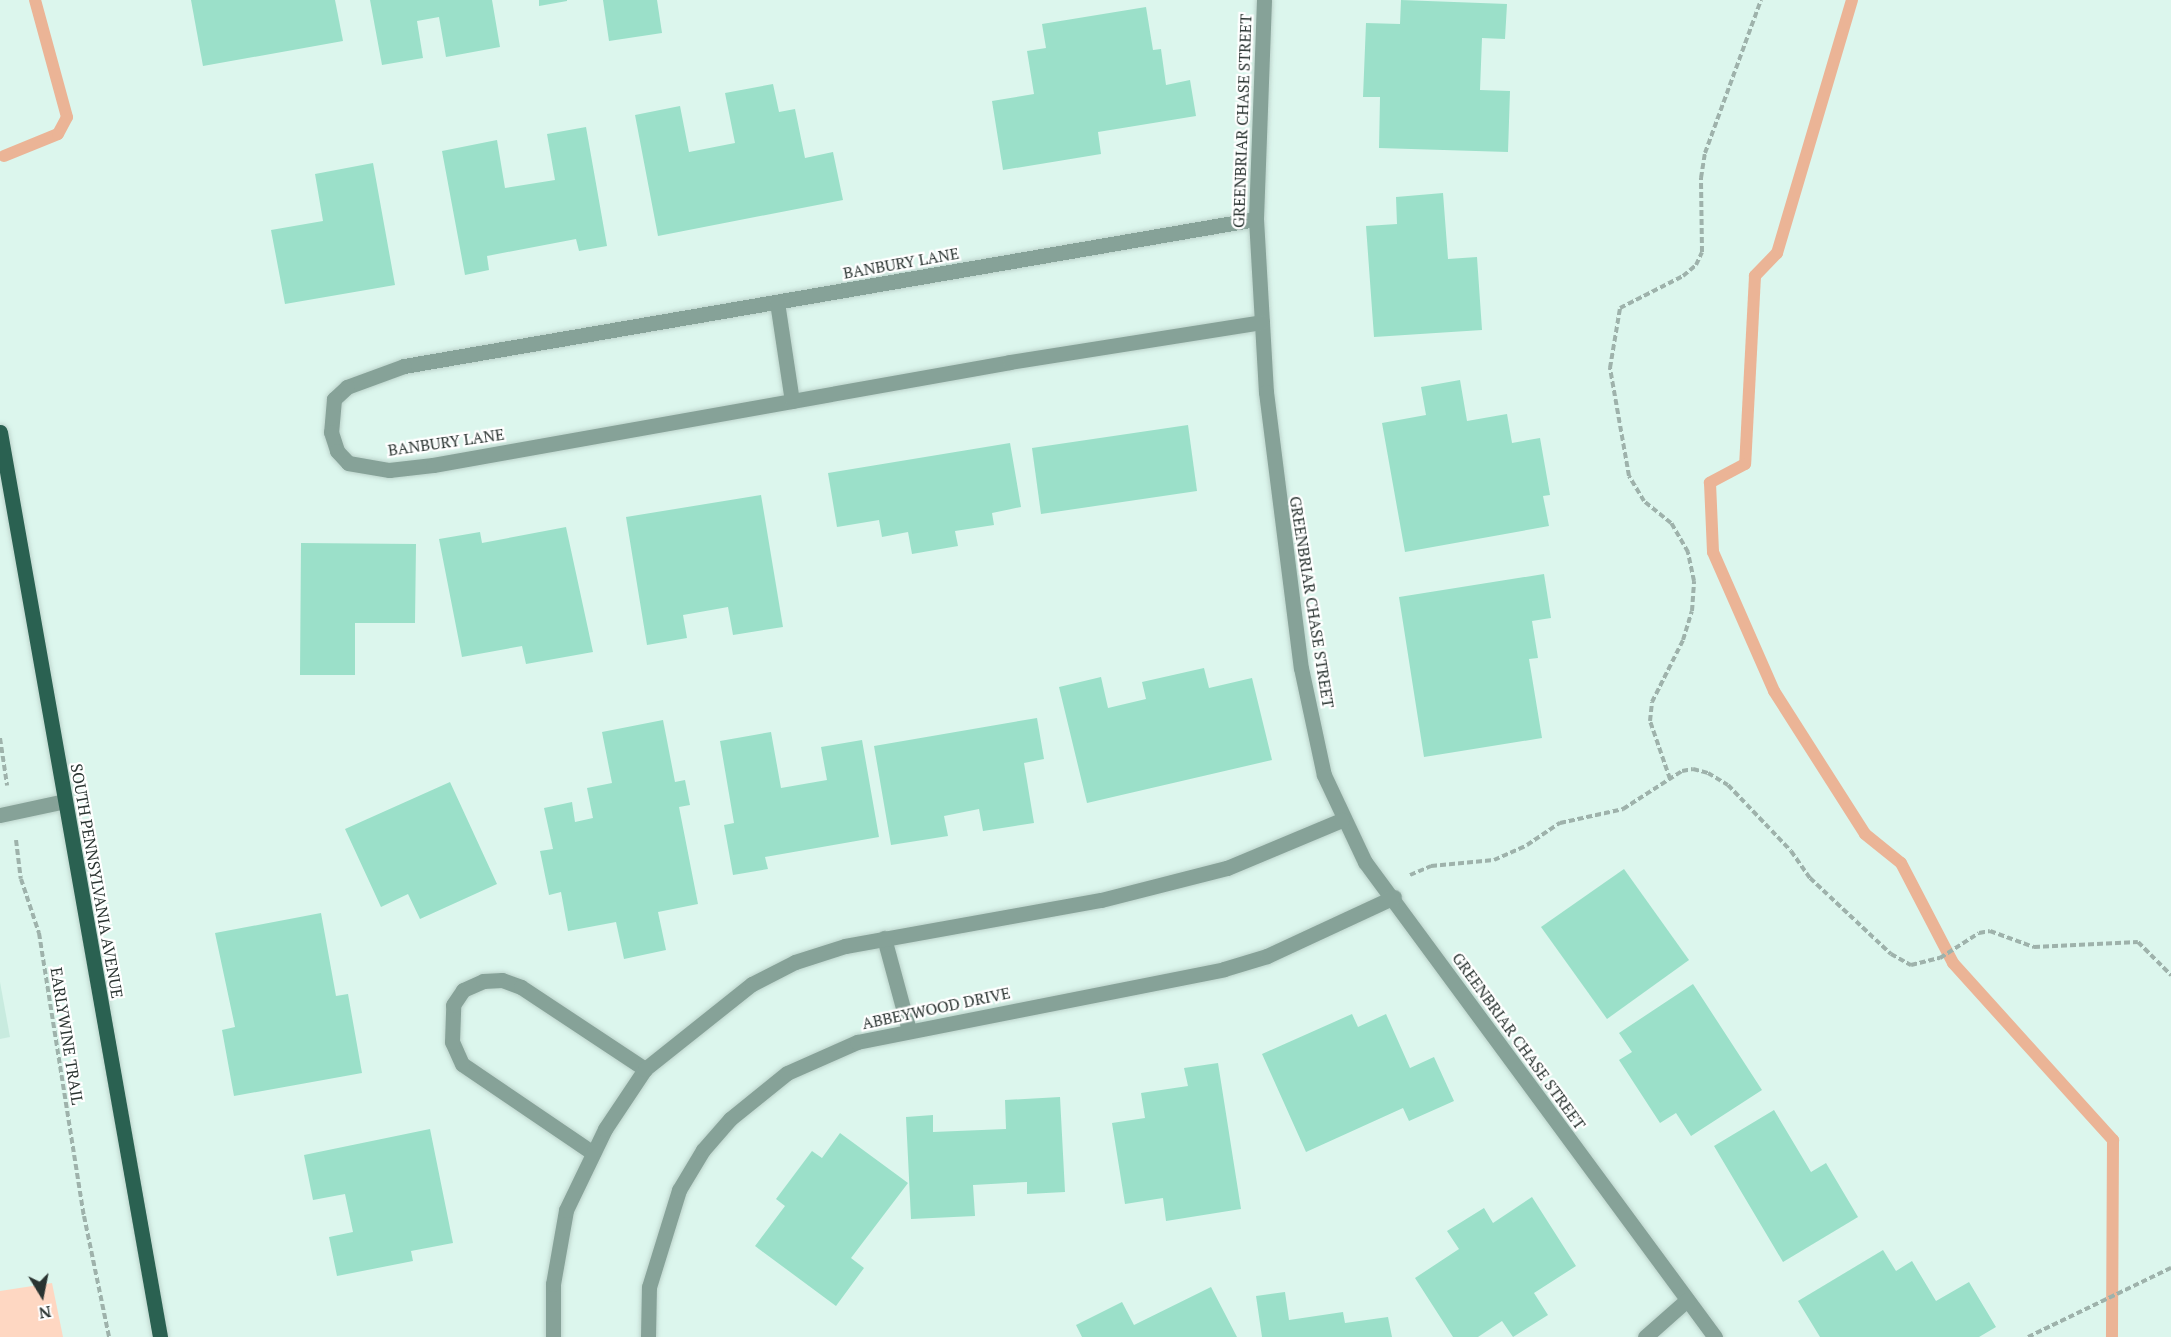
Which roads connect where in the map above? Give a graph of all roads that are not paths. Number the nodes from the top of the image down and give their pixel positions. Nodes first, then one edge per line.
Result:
1 (1264, 0) edge
2 (1256, 219) junction
3 (777, 303) junction
4 (1262, 322) junction
5 (792, 401) junction
6 (1, 441) edge
7 (64, 801) junction
8 (6, 814) edge
9 (1342, 820) junction
10 (1394, 897) junction
11 (884, 938) junction
12 (909, 1030) junction
13 (645, 1069) junction
14 (593, 1153) junction
15 (1687, 1300) junction
16 (160, 1337) edge
17 (553, 1337) edge
18 (648, 1337) edge
19 (1645, 1337) edge
20 (1715, 1337) edge

1 - 2 street, GREENBRIAR CHASE STREET
2 - 3 street, BANBURY LANE
2 - 4 street, GREENBRIAR CHASE STREET
3 - 5 street
3 - 5 street, BANBURY LANE
4 - 5 street, BANBURY LANE
4 - 9 street, GREENBRIAR CHASE STREET
6 - 7 main road, SOUTH PENNSYLVANIA AVENUE
7 - 8 street
7 - 16 main road, SOUTH PENNSYLVANIA AVENUE
9 - 10 street, GREENBRIAR CHASE STREET
9 - 11 street
10 - 12 street, ABBEYWOOD DRIVE
10 - 15 street, GREENBRIAR CHASE STREET
11 - 12 street
11 - 13 street
12 - 18 street, ABBEYWOOD DRIVE
13 - 14 street
13 - 14 street
14 - 17 street
15 - 19 street
15 - 20 street, GREENBRIAR CHASE STREET

